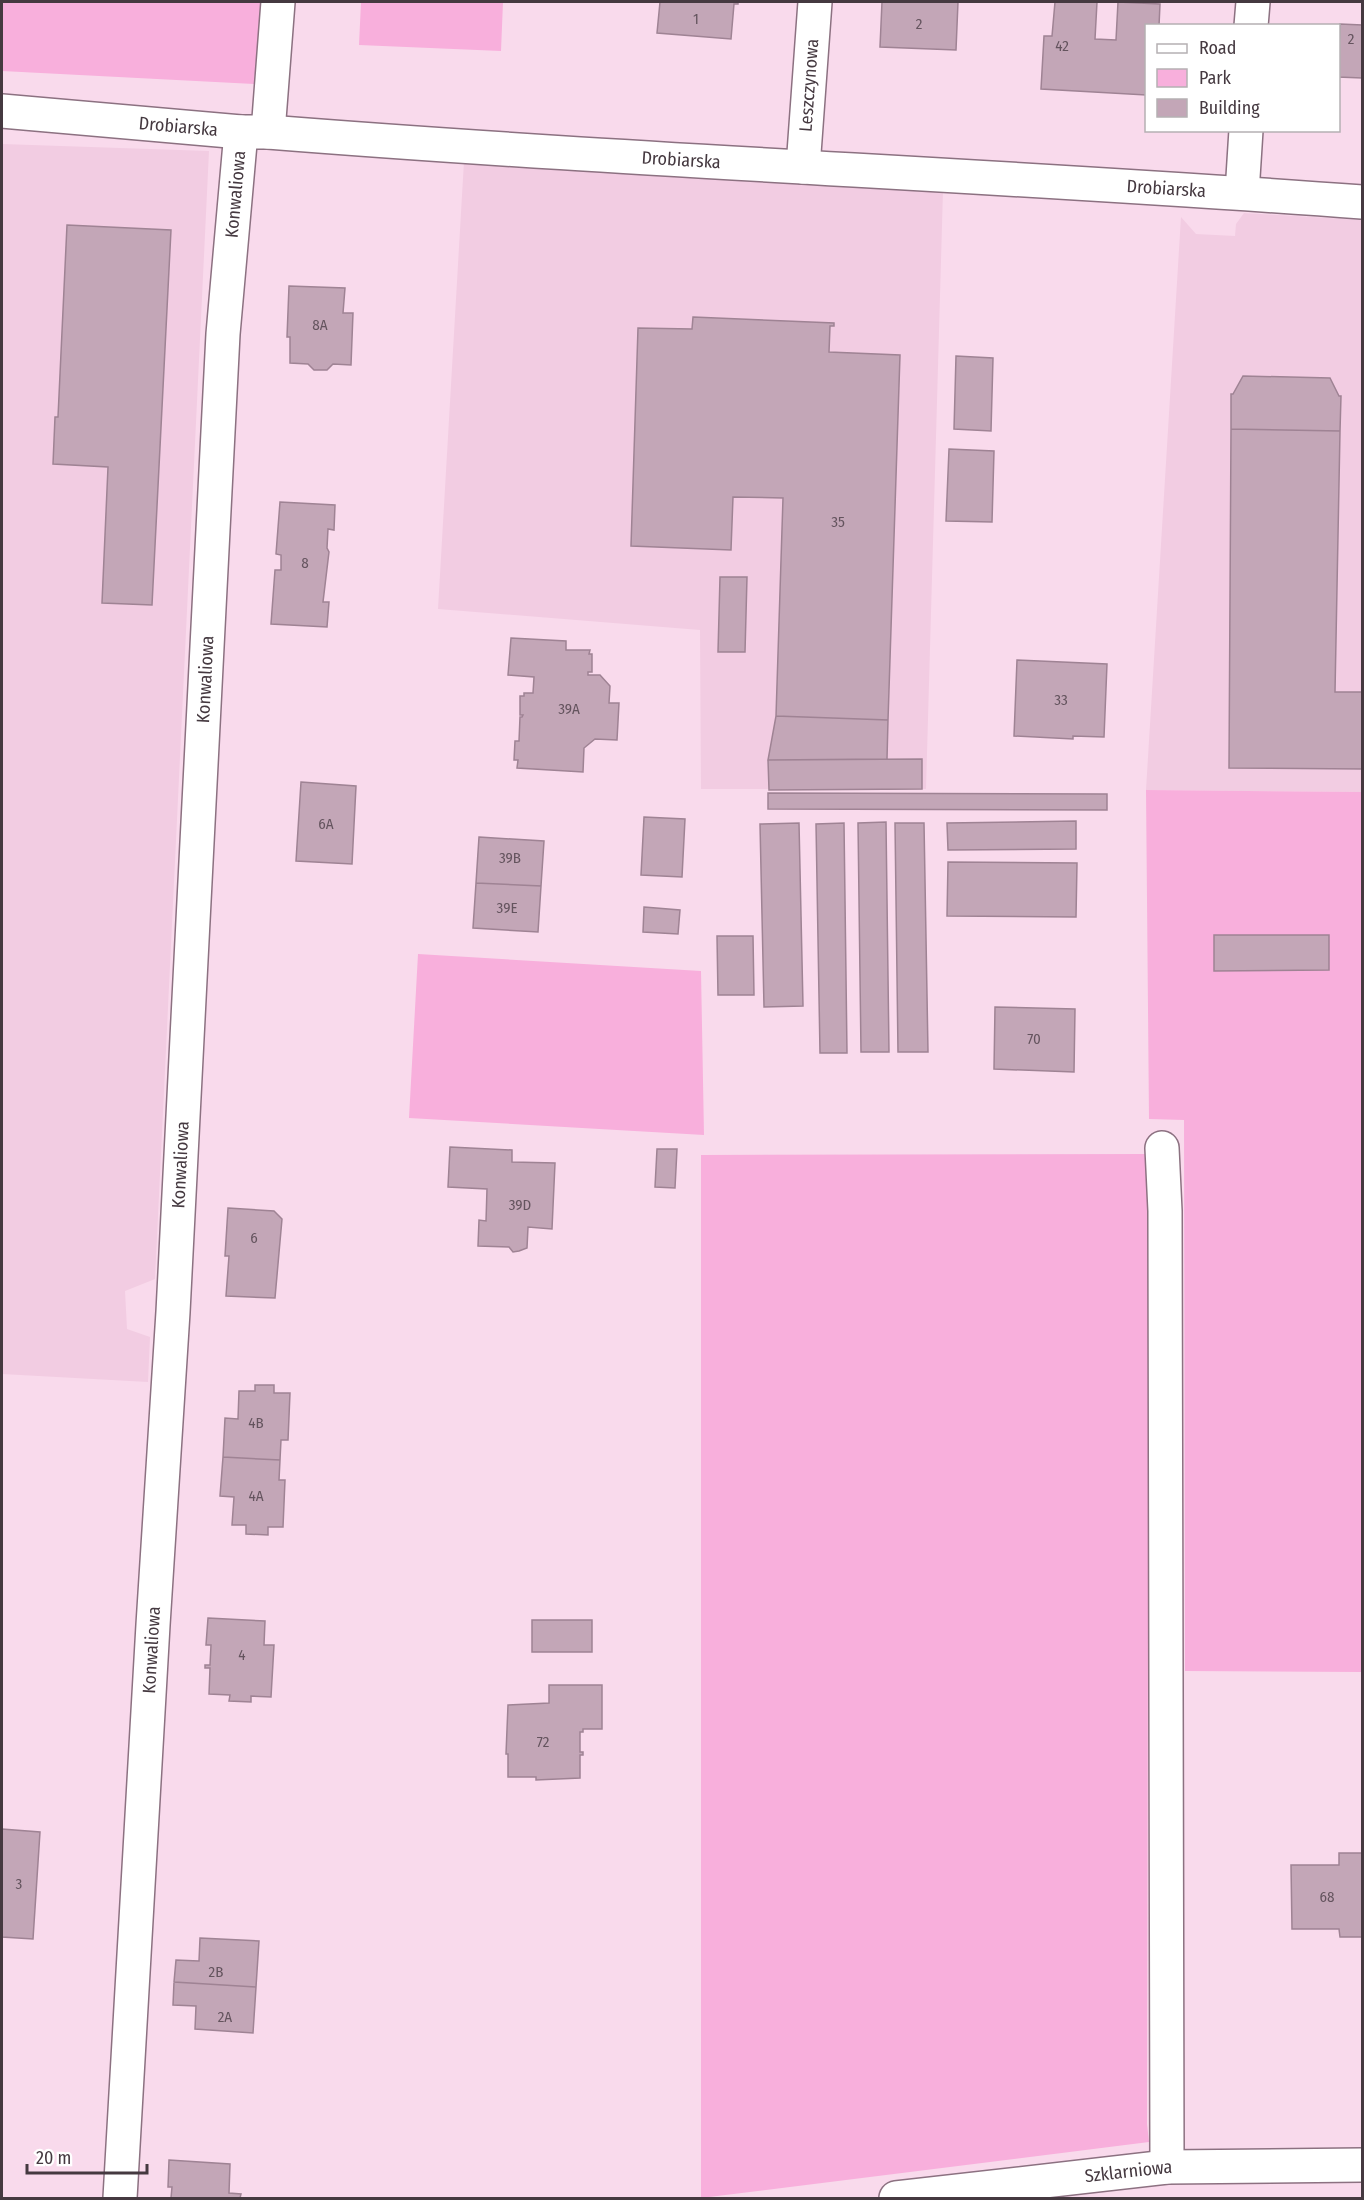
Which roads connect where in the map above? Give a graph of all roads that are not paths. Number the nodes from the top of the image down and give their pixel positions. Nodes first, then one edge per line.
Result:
1 (278, 2) edge
2 (815, 2) edge
3 (1253, 2) edge
4 (1251, 24) edge
5 (2, 111) edge
6 (254, 132) junction
7 (1246, 132) edge
8 (803, 166) junction
9 (1242, 193) junction
10 (1362, 202) edge
11 (1162, 1148) dead end
12 (1362, 2165) edge
13 (1167, 2167) junction
14 (1060, 2189) edge
15 (120, 2199) edge
16 (896, 2199) edge

1 - 6 street, Konwaliowa
2 - 8 street, Leszczynowa
3 - 4 street
5 - 6 street, Drobiarska
6 - 8 street, Drobiarska
6 - 15 street, Konwaliowa
7 - 9 street
8 - 9 street, Drobiarska
9 - 10 street, Drobiarska
11 - 13 street
12 - 13 street, Szklarniowa
13 - 14 street, Szklarniowa
14 - 16 street, Szklarniowa

